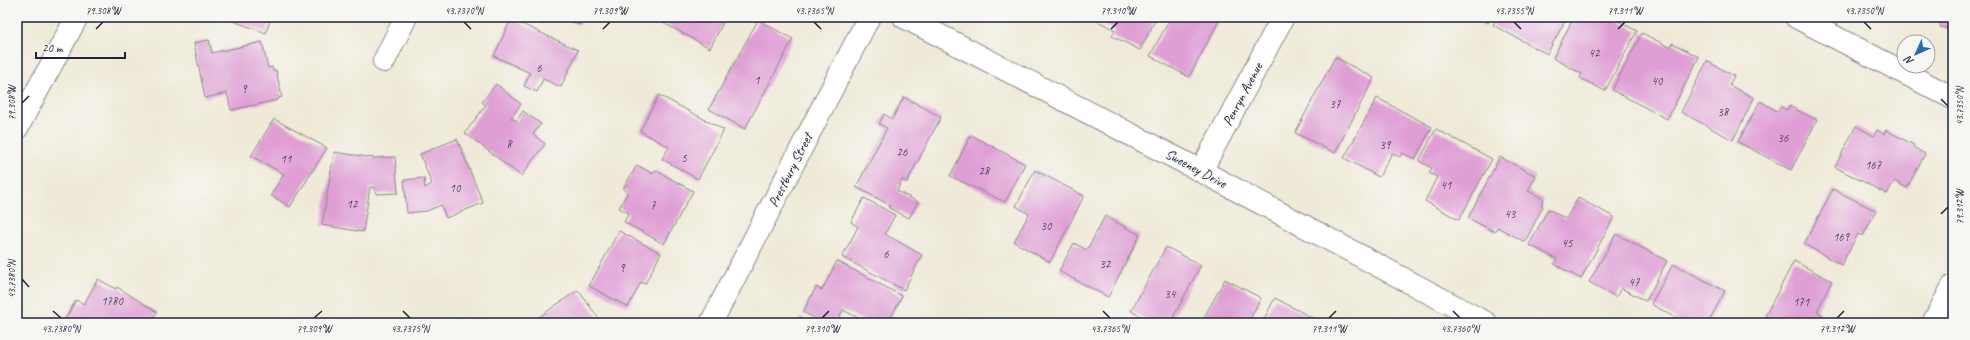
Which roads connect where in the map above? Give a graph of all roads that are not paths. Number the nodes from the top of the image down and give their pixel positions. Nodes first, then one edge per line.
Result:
1 (77, 17) edge
2 (406, 17) edge
3 (869, 17) edge
4 (904, 17) edge
5 (1284, 17) edge
6 (1796, 17) edge
7 (384, 61) dead end
8 (1953, 98) edge
9 (17, 128) edge
10 (1201, 171) junction
11 (1953, 286) edge
12 (1472, 320) edge
13 (711, 323) edge
14 (1933, 323) edge

1 - 9 street
2 - 7 street
3 - 13 street, Prestbury Street
4 - 10 street, Sweeney Drive
5 - 10 street, Penryn Avenue
6 - 8 street
10 - 12 street, Sweeney Drive
11 - 14 street

